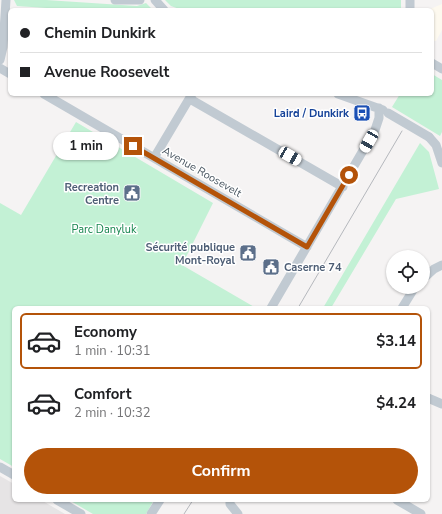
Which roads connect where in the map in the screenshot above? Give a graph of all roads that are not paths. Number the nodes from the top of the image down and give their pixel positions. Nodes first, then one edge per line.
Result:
1 (6, 0) edge
2 (115, 0) edge
3 (140, 0) edge
4 (155, 0) edge
5 (162, 8) edge
6 (5, 10) edge
7 (0, 60) edge
8 (50, 96) edge
9 (191, 96) edge
10 (344, 96) edge
11 (379, 108) junction
12 (429, 137) junction
13 (442, 142) edge
14 (154, 158) junction
15 (442, 158) edge
16 (343, 187) junction
17 (307, 247) junction
18 (442, 265) edge
19 (430, 273) edge
20 (411, 294) edge
21 (272, 306) edge
22 (403, 306) edge
23 (430, 399) edge
24 (442, 404) edge
25 (0, 467) edge
26 (12, 474) edge
27 (60, 502) edge
28 (159, 502) edge
29 (230, 502) edge
30 (400, 502) edge
31 (81, 514) edge
32 (151, 514) edge
33 (238, 514) edge
34 (421, 514) edge

1 - 6 street
2 - 3 street
4 - 5 street
6 - 7 street
8 - 14 street, Avenue Roosevelt
9 - 14 street
9 - 16 street
10 - 11 street
11 - 12 street, bridge
11 - 16 street
12 - 13 street
12 - 15 street
14 - 17 street, Avenue Roosevelt
16 - 17 street
17 - 21 street
18 - 19 street
20 - 22 street
23 - 24 street
25 - 26 street
27 - 31 street
28 - 32 street
29 - 33 street
30 - 34 street

